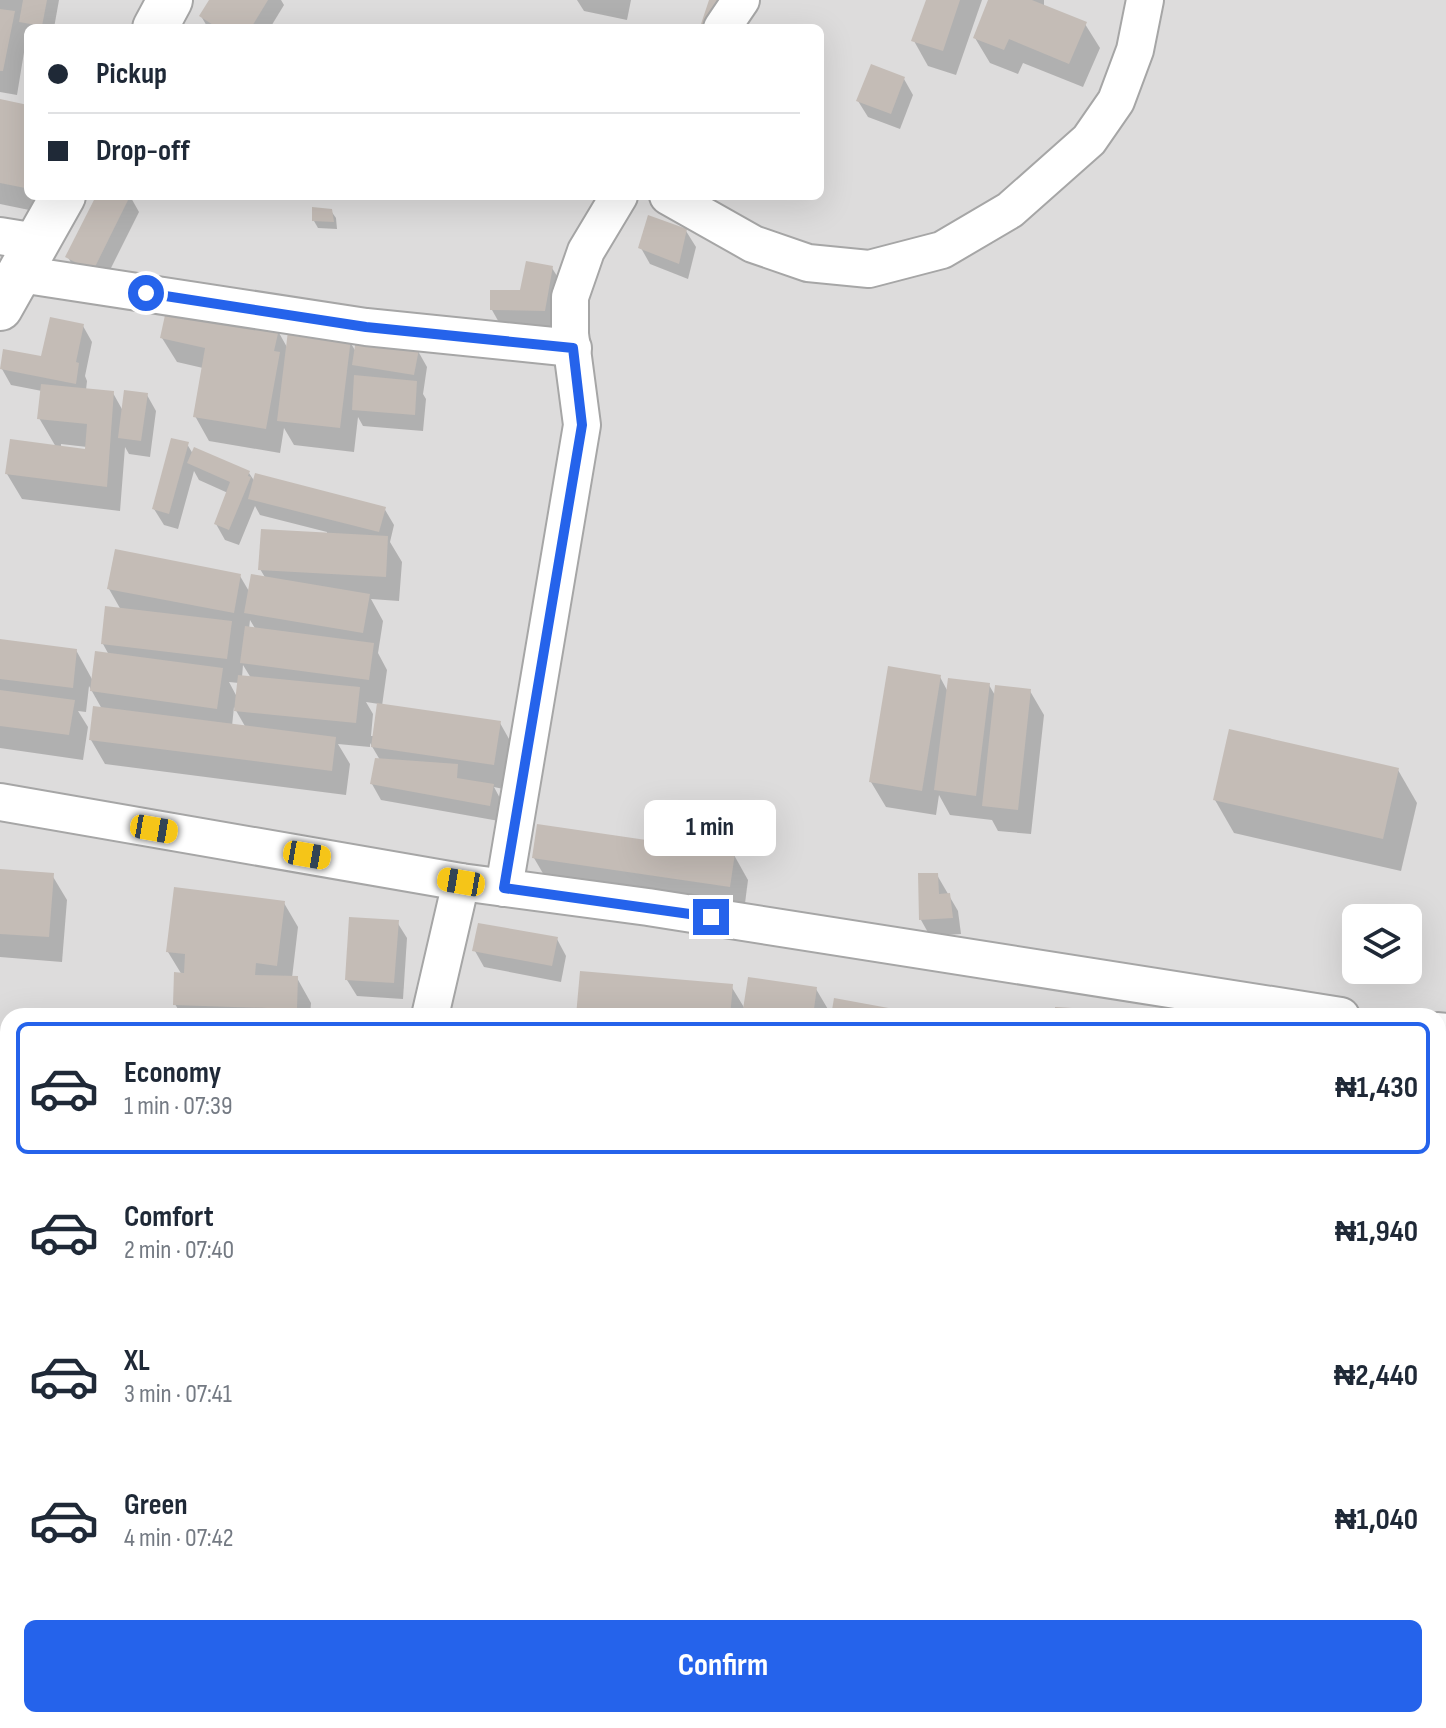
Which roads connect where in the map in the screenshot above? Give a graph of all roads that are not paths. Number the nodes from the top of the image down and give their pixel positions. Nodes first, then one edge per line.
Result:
1 (170, 0) edge
2 (741, 0) edge
3 (1145, 0) edge
4 (157, 24) edge
5 (725, 24) edge
6 (60, 200) edge
7 (617, 200) edge
8 (675, 200) edge
9 (14, 265) edge
10 (573, 348) junction
11 (0, 802) edge
12 (461, 882) junction
13 (504, 888) junction
14 (432, 1008) edge
15 (1290, 1008) edge

1 - 4 street
2 - 5 street
3 - 8 street
6 - 9 street
7 - 10 street
9 - 10 street
10 - 13 street
11 - 12 street
12 - 13 street
12 - 14 street
13 - 15 street

